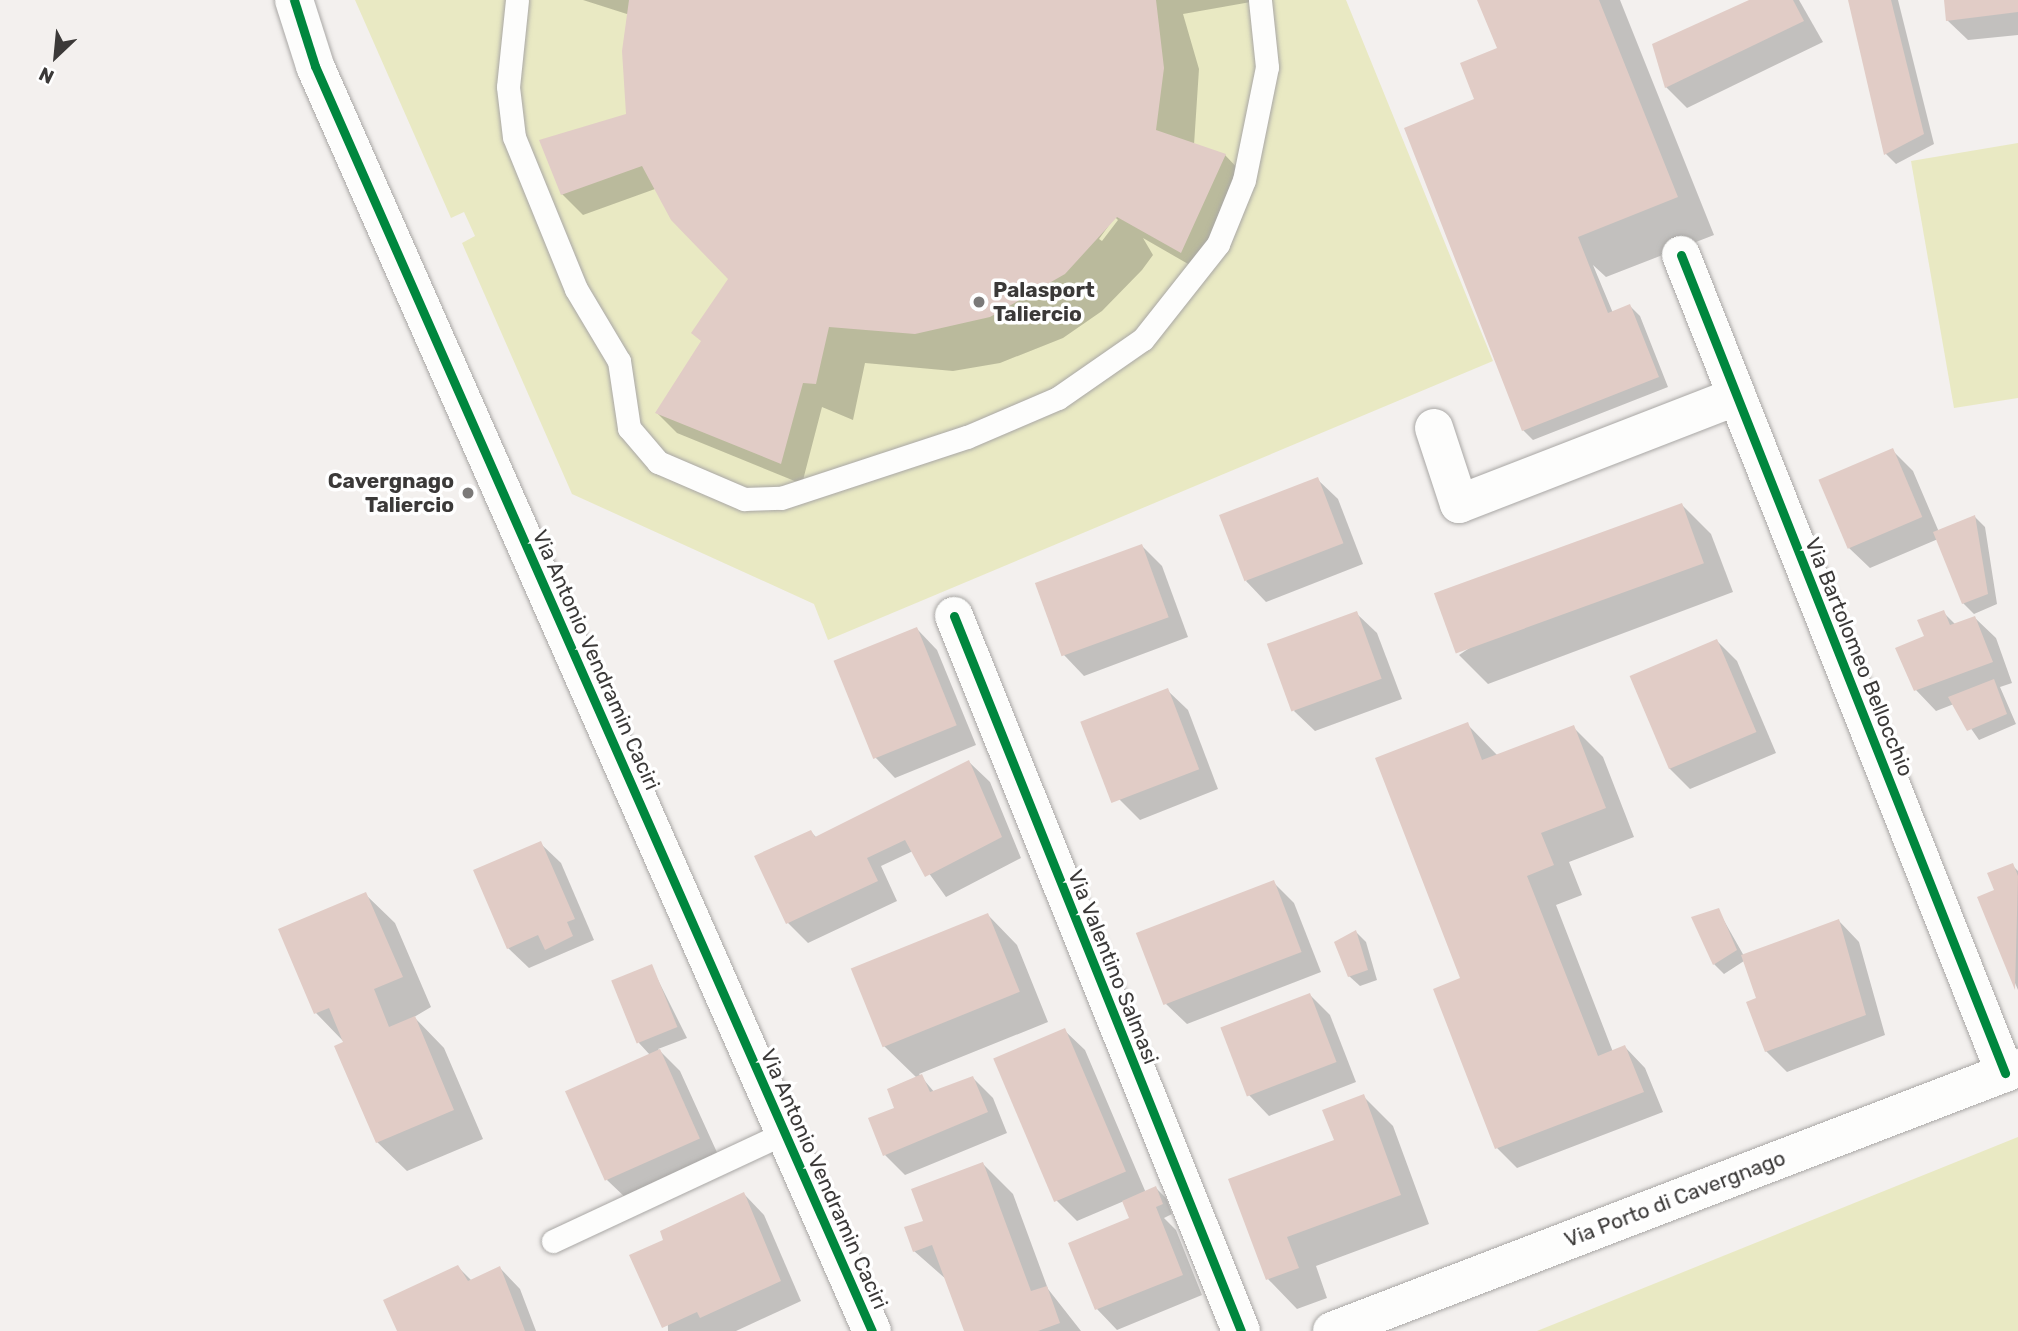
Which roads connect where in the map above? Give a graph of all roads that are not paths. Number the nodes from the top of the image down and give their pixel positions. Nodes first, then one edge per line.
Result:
1 (294, 0) edge
2 (517, 0) edge
3 (1260, 0) edge
4 (1681, 255) dead end
5 (1737, 396) junction
6 (1434, 428) dead end
7 (954, 616) dead end
8 (2011, 1070) edge
9 (785, 1133) junction
10 (553, 1241) dead end
11 (872, 1331) edge
12 (1241, 1331) edge
13 (1332, 1331) edge

1 - 9 street, Via Antonio Vendramin Caciri
2 - 3 lane
4 - 5 street, Via Bartolomeo Bellocchio
5 - 6 street
5 - 8 street, Via Bartolomeo Bellocchio
7 - 12 street, Via Valentino Salmasi
8 - 13 street, Via Porto di Cavergnago
9 - 10 lane
9 - 11 street, Via Antonio Vendramin Caciri

